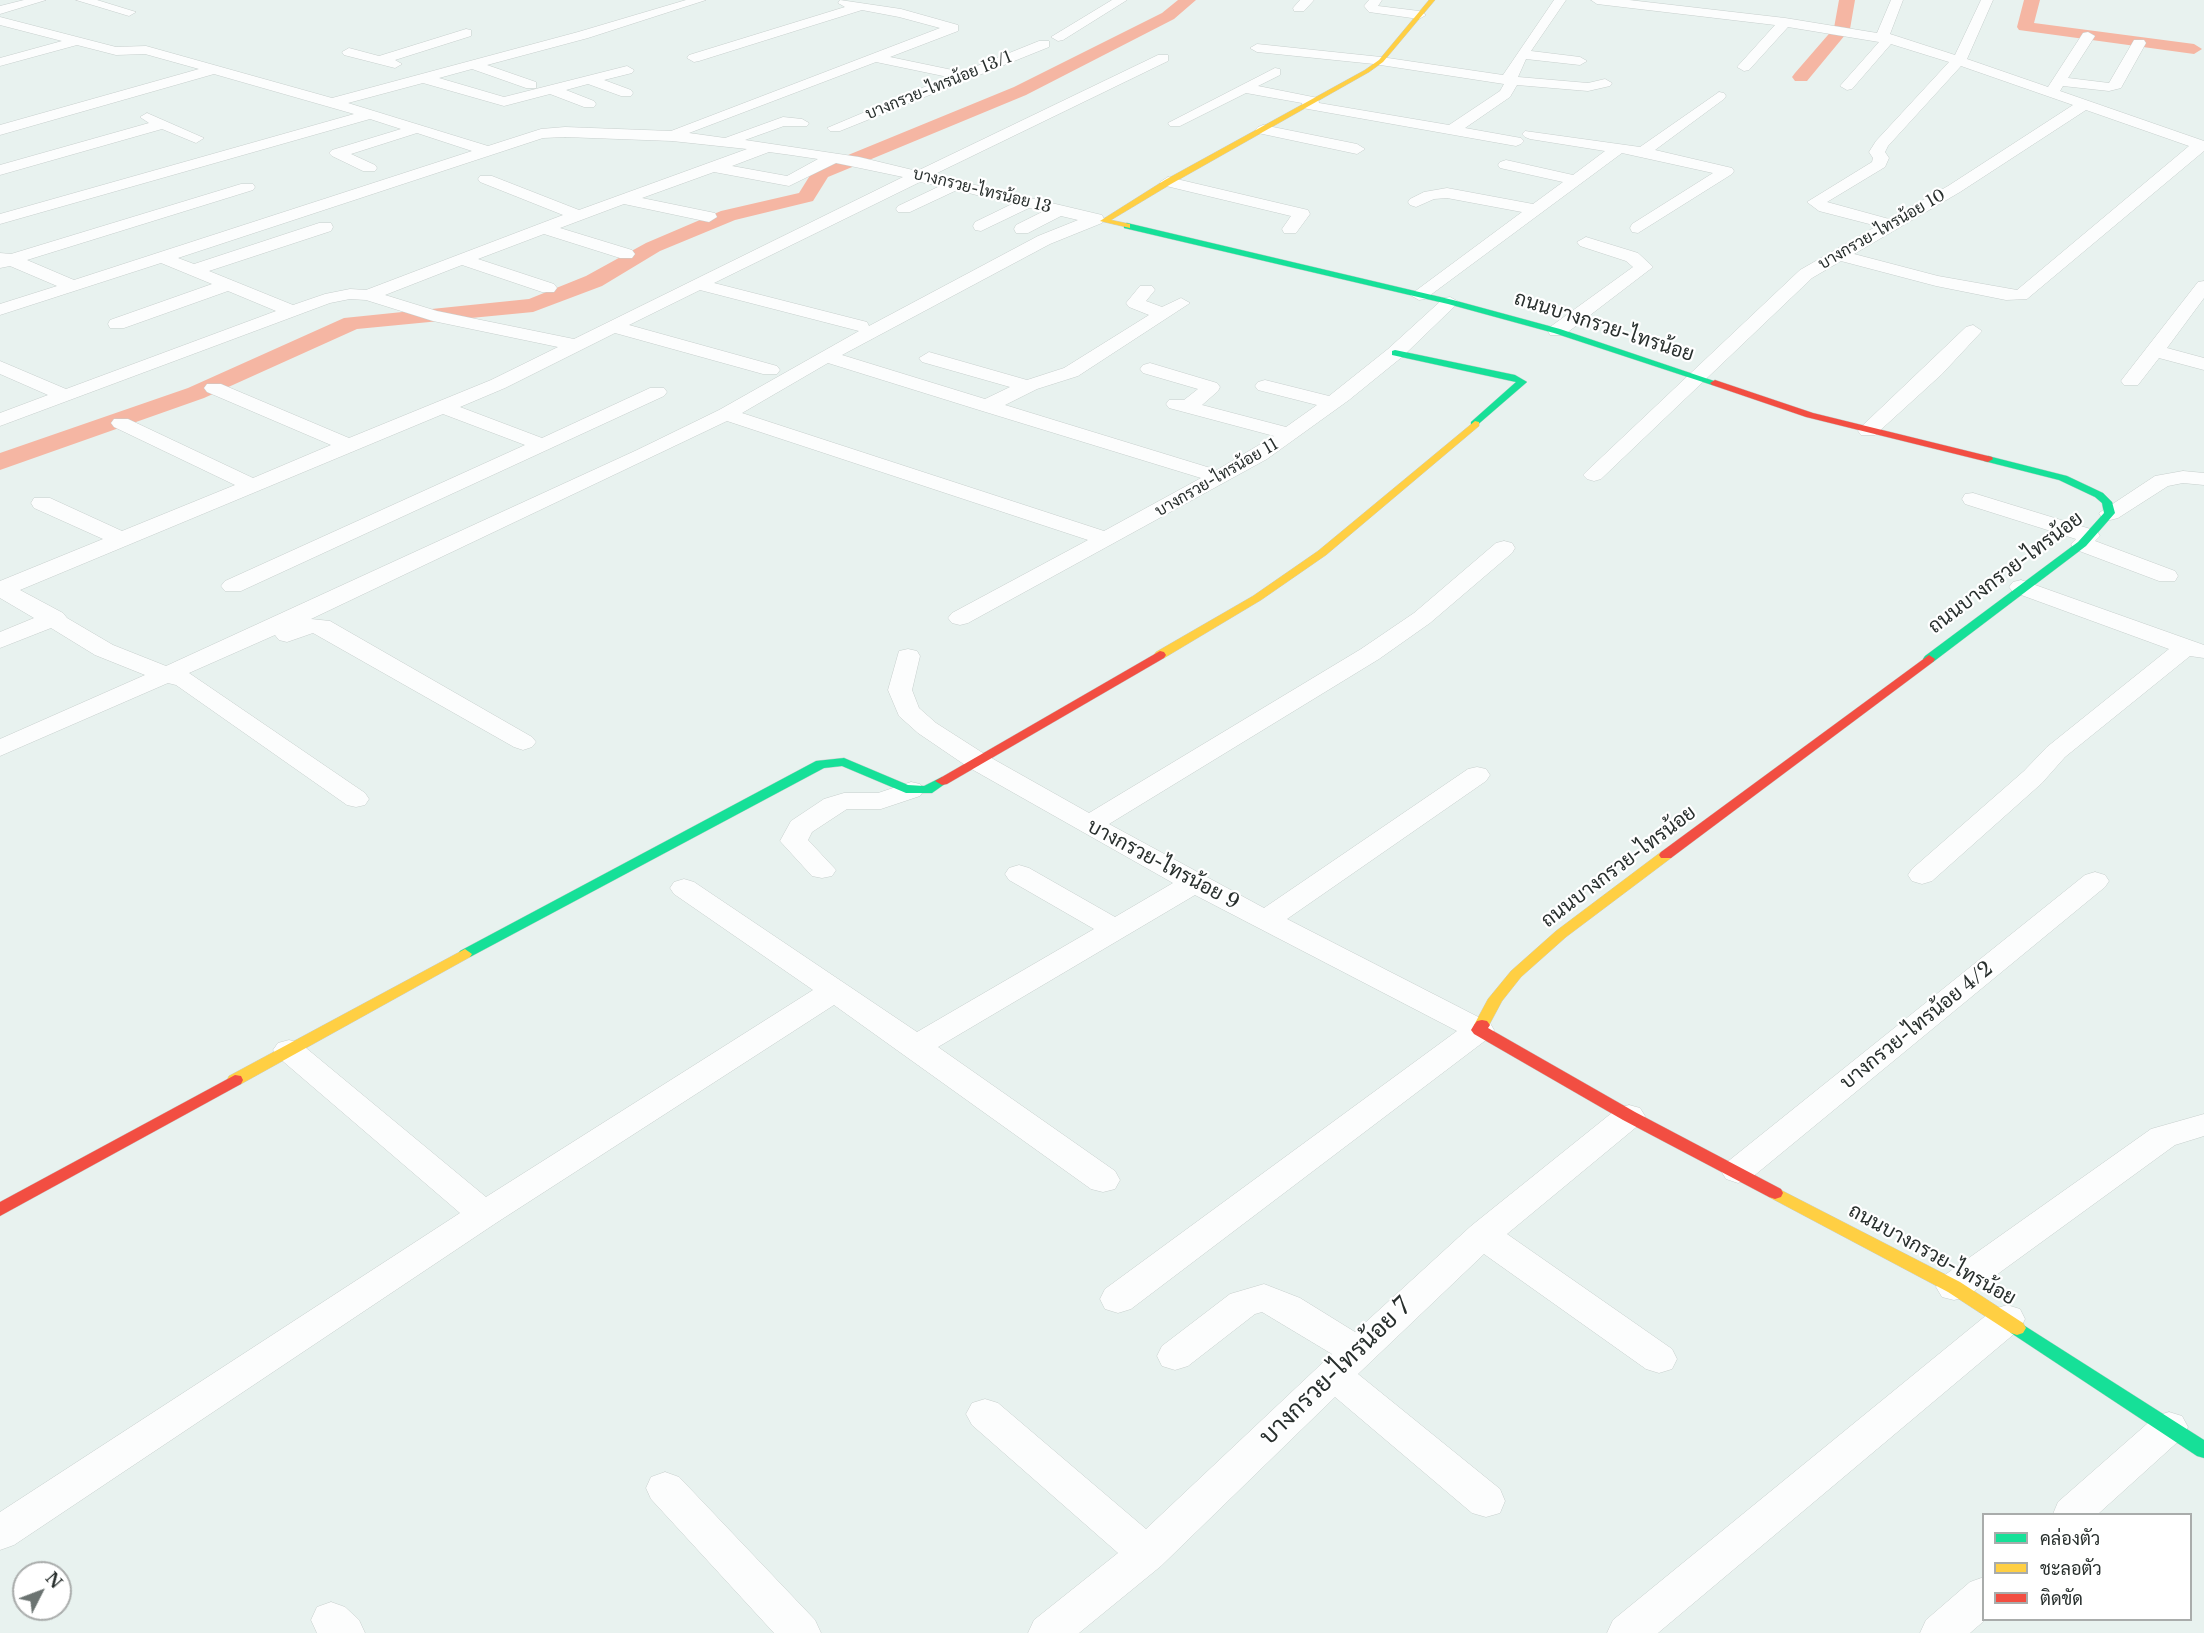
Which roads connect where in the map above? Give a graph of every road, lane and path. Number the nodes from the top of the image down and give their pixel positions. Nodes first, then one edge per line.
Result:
1 (40, 0) edge
2 (82, 0) edge
3 (700, 0) edge
4 (891, 0) edge
5 (1121, 0) edge
6 (1376, 0) edge
7 (1432, 0) edge
8 (1560, 0) edge
9 (1597, 0) edge
10 (1742, 0) edge
11 (1897, 0) edge
12 (1987, 0) edge
13 (834, 2) dead end
14 (1674, 4) edge
15 (862, 6) junction
16 (877, 8) junction
17 (0, 10) edge
18 (129, 12) dead end
19 (1419, 15) junction
20 (1731, 16) junction
21 (914, 18) junction
22 (0, 21) edge
23 (1785, 22) junction
24 (895, 25) dead end
25 (466, 33) dead end
26 (2088, 36) dead end
27 (520, 37) dead end
28 (1058, 37) dead end
29 (1886, 38) junction
30 (78, 41) junction
31 (2139, 43) dead end
32 (1044, 44) dead end
33 (538, 47) junction
34 (1257, 48) dead end
35 (349, 52) dead end
36 (1522, 54) junction
37 (569, 56) dead end
38 (877, 58) junction
39 (1163, 58) dead end
40 (1960, 59) junction
41 (379, 60) junction
42 (1580, 61) dead end
43 (0, 62) edge
44 (1380, 62) junction
45 (470, 64) junction
46 (720, 65) dead end
47 (1744, 67) dead end
48 (213, 70) junction
49 (627, 70) dead end
50 (1275, 72) dead end
51 (427, 75) junction
52 (962, 76) junction
53 (589, 80) junction
54 (1513, 81) junction
55 (1605, 83) dead end
56 (333, 85) dead end
57 (1847, 86) dead end
58 (2055, 87) junction
59 (1244, 88) junction
60 (532, 90) junction
61 (552, 90) junction
62 (363, 93) junction
63 (626, 93) dead end
64 (1719, 96) dead end
65 (107, 100) junction
66 (331, 103) junction
67 (1311, 103) junction
68 (589, 104) dead end
69 (2084, 105) junction
70 (565, 110) dead end
71 (371, 114) junction
72 (802, 123) dead end
73 (1175, 123) dead end
74 (164, 124) junction
75 (419, 128) junction
76 (835, 128) dead end
77 (0, 130) edge
78 (1263, 130) junction
79 (1452, 130) junction
80 (672, 136) junction
81 (196, 138) dead end
82 (729, 141) junction
83 (2202, 146) edge
84 (770, 147) junction
85 (1619, 148) junction
86 (1357, 149) dead end
87 (488, 151) junction
88 (1643, 152) junction
89 (838, 154) junction
90 (1506, 165) dead end
91 (712, 167) junction
92 (369, 168) dead end
93 (0, 170) edge
94 (918, 176) junction
95 (486, 179) dead end
96 (1576, 180) junction
97 (1168, 182) junction
98 (955, 184) junction
99 (247, 187) dead end
100 (622, 199) junction
101 (1028, 202) junction
102 (1416, 202) dead end
103 (904, 209) dead end
104 (1534, 209) junction
105 (1059, 210) junction
106 (578, 215) junction
107 (709, 218) dead end
108 (1091, 218) junction
109 (0, 219) edge
110 (1891, 225) junction
111 (981, 226) dead end
112 (325, 227) dead end
113 (543, 228) junction
114 (1638, 228) dead end
115 (1022, 229) dead end
116 (1290, 229) dead end
117 (1586, 242) dead end
118 (627, 254) dead end
119 (1839, 255) junction
120 (161, 257) junction
121 (3, 259) edge
122 (462, 259) junction
123 (194, 270) junction
124 (698, 284) junction
125 (227, 285) junction
126 (74, 286) junction
127 (2204, 286) edge
128 (548, 288) dead end
129 (1146, 290) dead end
130 (368, 295) junction
131 (1419, 295) junction
132 (1450, 302) junction
133 (1181, 303) dead end
134 (0, 310) edge
135 (292, 311) junction
136 (1163, 314) junction
137 (117, 324) dead end
138 (860, 326) dead end
139 (614, 327) junction
140 (1557, 331) junction
141 (1972, 331) dead end
142 (577, 345) junction
143 (2155, 351) junction
144 (1395, 353) junction
145 (826, 356) junction
146 (929, 358) dead end
147 (2204, 364) edge
148 (0, 366) edge
149 (1150, 369) dead end
150 (770, 370) dead end
151 (1698, 377) junction
152 (2132, 381) dead end
153 (1027, 386) junction
154 (1265, 386) dead end
155 (214, 388) dead end
156 (657, 392) dead end
157 (66, 396) junction
158 (1332, 403) junction
159 (986, 406) junction
160 (443, 408) junction
161 (726, 414) junction
162 (0, 420) edge
163 (121, 423) dead end
164 (1868, 431) junction
165 (1291, 434) junction
166 (543, 445) junction
167 (350, 446) junction
168 (1594, 476) dead end
169 (1222, 478) junction
170 (2204, 479) edge
171 (253, 486) junction
172 (1973, 499) dead end
173 (42, 502) dead end
174 (2110, 513) junction
175 (1108, 539) junction
176 (123, 540) junction
177 (2086, 540) junction
178 (1504, 548) dead end
179 (2167, 576) dead end
180 (233, 586) dead end
181 (2021, 587) junction
182 (1, 588) edge
183 (55, 618) junction
184 (960, 618) dead end
185 (0, 641) edge
186 (2195, 650) edge
187 (908, 656) dead end
188 (165, 673) junction
189 (523, 742) dead end
190 (0, 748) edge
191 (977, 761) junction
192 (1477, 775) dead end
193 (911, 790) junction
194 (356, 799) dead end
195 (1088, 825) junction
196 (822, 870) dead end
197 (1018, 874) dead end
198 (1922, 875) dead end
199 (2095, 881) dead end
200 (1194, 883) junction
201 (684, 888) dead end
202 (1266, 920) junction
203 (1116, 930) junction
204 (834, 991) junction
205 (1479, 1030) junction
206 (916, 1046) junction
207 (289, 1050) junction
208 (1629, 1116) junction
209 (2204, 1125) edge
210 (1738, 1172) junction
211 (1103, 1180) dead end
212 (1, 1208) edge
213 (484, 1214) junction
214 (1483, 1235) junction
215 (1954, 1287) junction
216 (1118, 1299) dead end
217 (2007, 1319) junction
218 (1175, 1356) dead end
219 (1659, 1359) dead end
220 (1345, 1363) junction
221 (985, 1414) dead end
222 (2169, 1427) junction
223 (2204, 1450) edge
224 (665, 1488) dead end
225 (1486, 1501) dead end
226 (2074, 1513) edge
227 (4, 1524) edge
228 (1147, 1554) junction
229 (1982, 1596) edge
230 (800, 1633) edge
231 (1049, 1633) edge
232 (1628, 1633) edge
233 (1941, 1633) edge

1 - 17 street
2 - 18 street
3 - 33 street
4 - 16 street
5 - 28 street
6 - 19 street
7 - 19 main road
8 - 36 street
9 - 14 street
10 - 20 street
11 - 29 street
12 - 40 street
13 - 15 street
14 - 20 street
15 - 16 street
15 - 46 street
16 - 21 street
19 - 44 main road
20 - 23 street
21 - 24 street
21 - 38 street
22 - 30 street
23 - 29 street
23 - 47 street
25 - 41 street
26 - 58 street
27 - 33 street
29 - 40 street
29 - 57 street
30 - 43 street
30 - 48 street
31 - 58 street
32 - 52 street, บางกรวย-ไทรน้อย 13/1
33 - 37 street
33 - 45 street
34 - 44 street
35 - 41 street
36 - 42 street
36 - 54 street
38 - 52 street
38 - 80 street
39 - 94 street
40 - 58 street
40 - 110 street
41 - 51 street
44 - 54 street
44 - 67 main road
45 - 51 street
45 - 60 street
48 - 65 street
48 - 66 street
49 - 53 street
50 - 59 street
51 - 60 street
51 - 62 street
52 - 76 street, บางกรวย-ไทรน้อย 13/1
53 - 61 street
53 - 63 street
54 - 55 street
54 - 79 street
56 - 62 street
58 - 69 street
59 - 67 street
59 - 73 street
60 - 61 street
60 - 70 street
61 - 68 street
62 - 66 street
64 - 88 street
65 - 74 street
65 - 77 street
66 - 71 street
67 - 78 main road
67 - 79 street
69 - 83 street
69 - 110 street, บางกรวย-ไทรน้อย 10
71 - 75 street
71 - 109 street
72 - 82 street
74 - 81 street
74 - 93 street
75 - 87 street
75 - 92 street
78 - 86 street
78 - 97 main road
79 - 85 street
80 - 82 street, บางกรวย-ไทรน้อย 13
80 - 87 street, บางกรวย-ไทรน้อย 13
82 - 84 street, บางกรวย-ไทรน้อย 13
83 - 119 street
84 - 89 street, บางกรวย-ไทรน้อย 13
84 - 91 street
85 - 88 street
85 - 96 street
87 - 120 street, บางกรวย-ไทรน้อย 13
88 - 114 street
89 - 91 street
89 - 94 street, บางกรวย-ไทรน้อย 13
90 - 96 street
91 - 100 street
94 - 98 street, บางกรวย-ไทรน้อย 13
94 - 124 street
95 - 106 street
96 - 104 street
97 - 108 main road
97 - 116 street
98 - 101 street, บางกรวย-ไทรน้อย 13
98 - 103 street
99 - 121 street
100 - 106 street
100 - 107 street
101 - 105 street, บางกรวย-ไทรน้อย 13
101 - 111 street
102 - 104 street
104 - 131 street
105 - 108 street, บางกรวย-ไทรน้อย 13
105 - 115 street
106 - 113 street
108 - 131 main road, ถนนบางกรวย-ไทรน้อย
108 - 145 street
110 - 119 street, บางกรวย-ไทรน้อย 10
112 - 123 street
113 - 118 street
113 - 122 street
117 - 140 street
119 - 151 street, บางกรวย-ไทรน้อย 10
120 - 123 street
120 - 126 street, บางกรวย-ไทรน้อย 13
121 - 126 street
122 - 128 street
122 - 130 street
123 - 125 street
124 - 138 street
124 - 139 street
125 - 135 street
125 - 137 street
126 - 134 street, บางกรวย-ไทรน้อย 13
127 - 143 street
129 - 136 street
130 - 135 street
130 - 142 street
131 - 132 main road, ถนนบางกรวย-ไทรน้อย
132 - 140 main road, ถนนบางกรวย-ไทรน้อย
132 - 144 street, บางกรวย-ไทรน้อย 11
133 - 136 street
135 - 157 street
136 - 153 street
139 - 142 street
139 - 150 street
140 - 151 main road, ถนนบางกรวย-ไทรน้อย
141 - 164 street
142 - 160 street
143 - 147 street
143 - 152 street
144 - 158 street, บางกรวย-ไทรน้อย 11
144 - 191 main road
145 - 159 street
145 - 161 street
146 - 153 street
148 - 157 street
149 - 165 street
151 - 164 main road, ถนนบางกรวย-ไทรน้อย
151 - 168 street, บางกรวย-ไทรน้อย 10
153 - 159 street
154 - 158 street
155 - 167 street
156 - 166 street
157 - 162 street
158 - 165 street, บางกรวย-ไทรน้อย 11
159 - 169 street
160 - 166 street
160 - 167 street
161 - 175 street
161 - 188 street
163 - 171 street
164 - 174 main road, ถนนบางกรวย-ไทรน้อย
165 - 169 street, บางกรวย-ไทรน้อย 11
166 - 180 street
167 - 171 street
169 - 175 street, บางกรวย-ไทรน้อย 11
170 - 174 street
171 - 176 street
172 - 177 street
173 - 176 street
174 - 177 main road, ถนนบางกรวย-ไทรน้อย
175 - 184 street, บางกรวย-ไทรน้อย 11
176 - 182 street
177 - 179 street
177 - 181 main road, ถนนบางกรวย-ไทรน้อย
178 - 195 street
181 - 186 street
181 - 205 main road, ถนนบางกรวย-ไทรน้อย
182 - 183 street
183 - 185 street
183 - 188 street
186 - 198 street
187 - 191 street, บางกรวย-ไทรน้อย 9
188 - 189 street
188 - 190 street
188 - 194 street
191 - 193 main road
191 - 195 street, บางกรวย-ไทรน้อย 9
192 - 202 street
193 - 196 street
193 - 207 main road
195 - 200 street, บางกรวย-ไทรน้อย 9
197 - 203 street
199 - 210 street, บางกรวย-ไทรน้อย 4/2
200 - 202 street, บางกรวย-ไทรน้อย 9
200 - 203 street
201 - 204 street
202 - 205 street, บางกรวย-ไทรน้อย 9
203 - 206 street
204 - 206 street
204 - 213 street
205 - 208 main road, ถนนบางกรวย-ไทรน้อย
205 - 216 street
206 - 211 street
207 - 212 main road
207 - 213 street
208 - 210 main road, ถนนบางกรวย-ไทรน้อย
208 - 214 street, บางกรวย-ไทรน้อย 7
209 - 215 street
210 - 215 main road, ถนนบางกรวย-ไทรน้อย
213 - 227 street
214 - 219 street
214 - 220 street, บางกรวย-ไทรน้อย 7
215 - 217 main road, ถนนบางกรวย-ไทรน้อย
217 - 222 main road, ถนนบางกรวย-ไทรน้อย
217 - 232 street
218 - 220 street
220 - 225 street
220 - 228 street, บางกรวย-ไทรน้อย 7
221 - 228 street
222 - 223 main road, ถนนบางกรวย-ไทรน้อย
222 - 226 street
224 - 230 street
228 - 231 street, บางกรวย-ไทรน้อย 7
229 - 233 street

